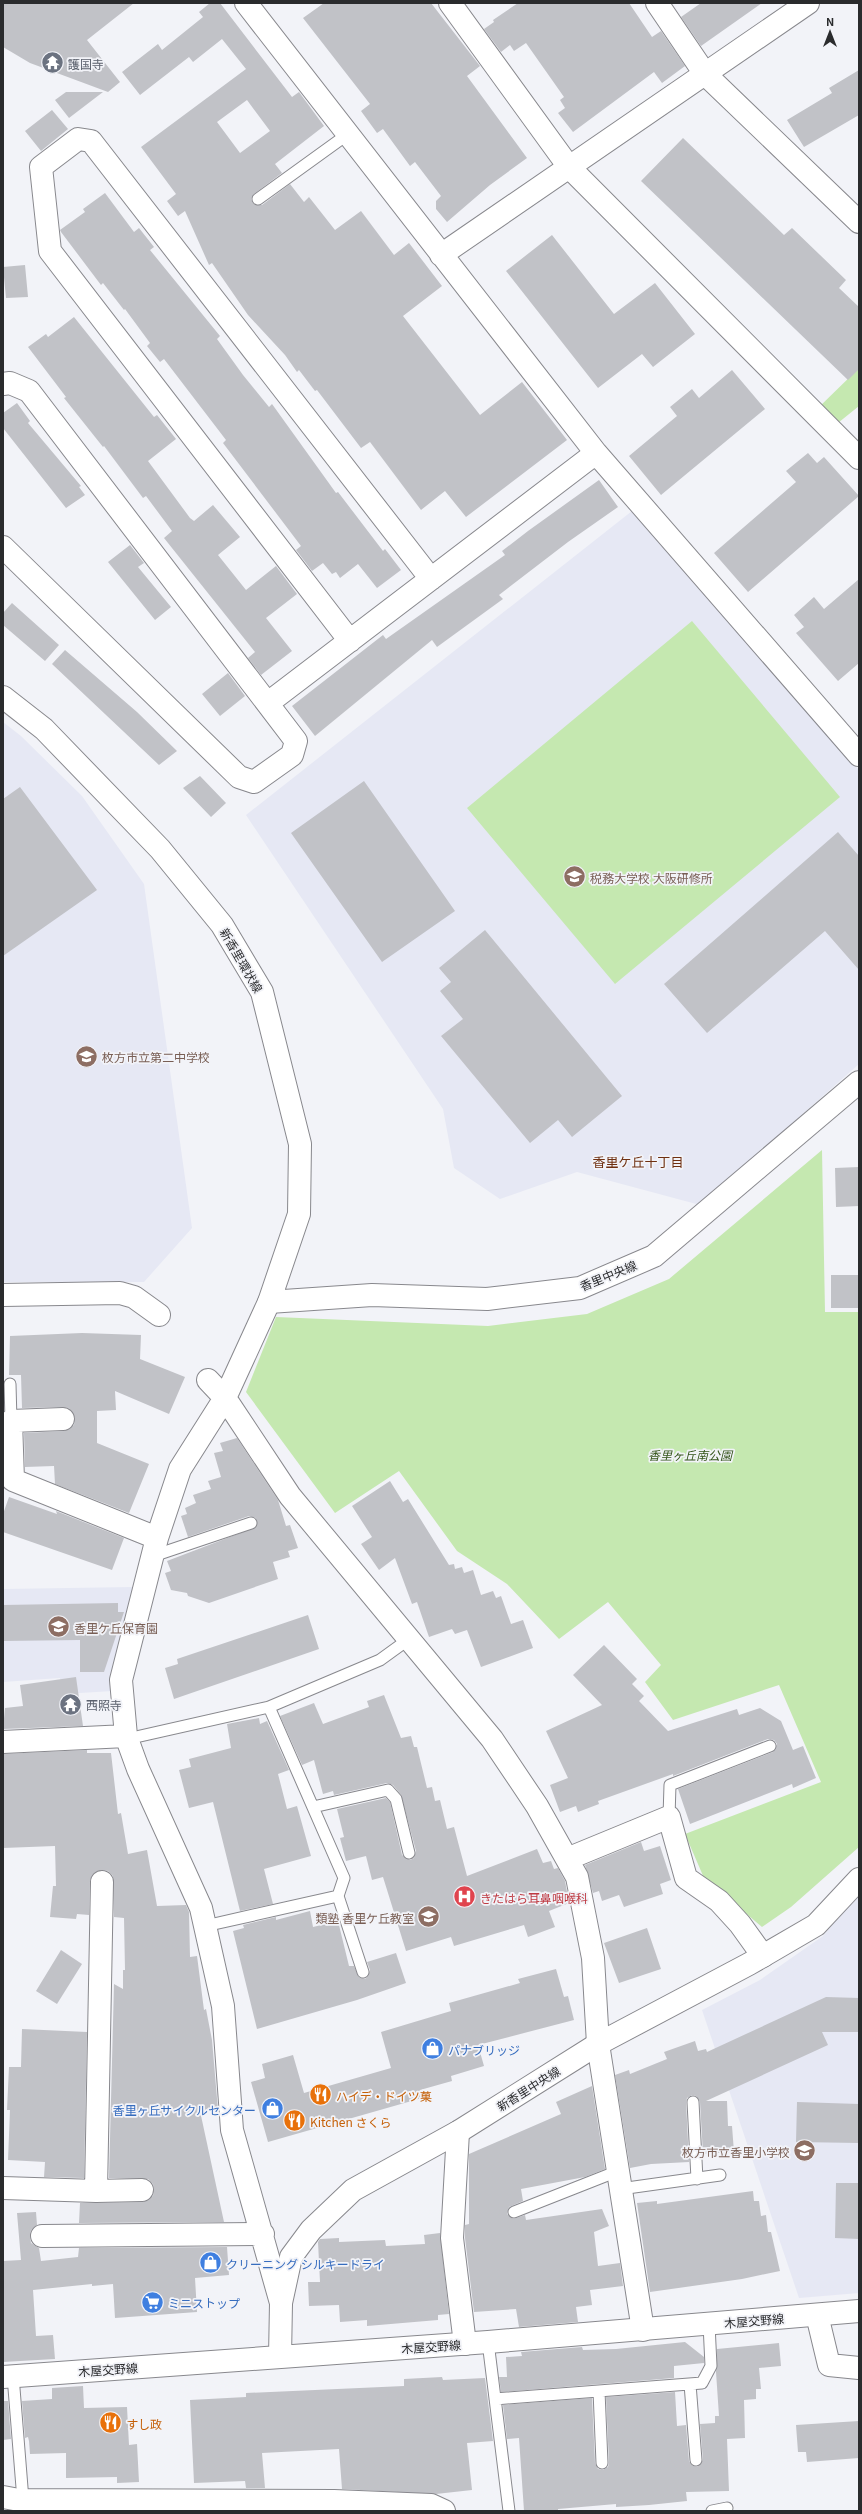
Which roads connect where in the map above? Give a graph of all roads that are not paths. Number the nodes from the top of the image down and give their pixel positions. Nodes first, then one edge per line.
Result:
1 (246, 3) edge
2 (450, 3) edge
3 (657, 3) edge
4 (808, 3) edge
5 (706, 74) junction
6 (348, 134) junction
7 (569, 167) junction
8 (258, 199) dead end
9 (859, 222) edge
10 (441, 255) junction
11 (3, 384) edge
12 (596, 453) junction
13 (859, 458) edge
14 (3, 547) edge
15 (431, 578) junction
16 (350, 640) junction
17 (3, 696) edge
18 (268, 702) junction
19 (859, 754) edge
20 (859, 1082) edge
21 (3, 1295) edge
22 (269, 1302) junction
23 (158, 1315) dead end
24 (208, 1380) dead end
25 (10, 1384) dead end
26 (225, 1398) junction
27 (63, 1419) dead end
28 (11, 1421) junction
29 (251, 1523) dead end
30 (155, 1547) junction
31 (409, 1639) junction
32 (269, 1707) junction
33 (126, 1738) junction
34 (3, 1742) edge
35 (770, 1746) dead end
36 (313, 1807) junction
37 (669, 1818) junction
38 (409, 1853) dead end
39 (567, 1859) junction
40 (859, 1879) edge
41 (102, 1882) dead end
42 (338, 1896) junction
43 (205, 1926) junction
44 (763, 1956) junction
45 (363, 1972) dead end
46 (598, 2044) junction
47 (693, 2102) dead end
48 (458, 2132) junction
49 (720, 2176) dead end
50 (697, 2179) junction
51 (619, 2180) junction
52 (3, 2188) edge
53 (142, 2190) dead end
54 (96, 2191) junction
55 (514, 2212) dead end
56 (263, 2234) junction
57 (42, 2236) dead end
58 (282, 2303) junction
59 (859, 2312) edge
60 (817, 2315) junction
61 (709, 2324) junction
62 (643, 2330) junction
63 (488, 2342) junction
64 (465, 2344) junction
65 (280, 2356) junction
66 (859, 2368) edge
67 (8, 2376) edge
68 (690, 2384) junction
69 (599, 2391) junction
70 (495, 2399) junction
71 (696, 2460) dead end
72 (602, 2463) dead end
73 (13, 2499) edge
74 (106, 2506) edge
75 (727, 2508) dead end
76 (444, 2511) edge
77 (509, 2511) edge
78 (712, 2511) edge

1 - 6 street
2 - 7 street
3 - 5 street
4 - 5 street
5 - 7 street
5 - 9 street
6 - 8 lane
6 - 10 street
7 - 10 street
7 - 13 street
10 - 12 street
11 - 18 street
12 - 15 street
12 - 19 street
14 - 18 street
15 - 16 street
15 - 16 street
16 - 18 street
17 - 22 street, 新香里環状線
20 - 22 street, 香里中央線
21 - 23 street
22 - 26 street, 新香里環状線
24 - 26 street
25 - 28 lane
26 - 30 street, 新香里環状線
26 - 31 street
27 - 28 street
28 - 30 street
29 - 30 lane
30 - 33 street, 新香里環状線
31 - 32 lane
31 - 39 street
32 - 33 lane
32 - 36 lane
33 - 34 street
33 - 43 street, 新香里環状線
35 - 37 lane
36 - 38 lane
36 - 42 lane
37 - 39 street
37 - 44 street
39 - 46 street
40 - 44 street, 新香里中央線
41 - 54 street
42 - 43 lane
42 - 45 lane
43 - 56 street, 新香里環状線
44 - 46 street, 新香里中央線
46 - 48 street, 新香里中央線
46 - 51 street
47 - 50 lane
48 - 58 street, 新香里中央線
48 - 64 street
49 - 50 lane
50 - 51 lane
51 - 55 lane
51 - 62 street
52 - 54 street
53 - 54 street
56 - 57 street
56 - 58 street, 新香里環状線
58 - 65 street, 新香里中央線
59 - 60 street, 木屋交野線
60 - 61 street, 木屋交野線
60 - 66 street
61 - 62 street, 木屋交野線
61 - 68 lane
62 - 63 street, 木屋交野線
63 - 64 street, 木屋交野線
63 - 70 lane
64 - 65 street, 木屋交野線
65 - 67 street, 木屋交野線
67 - 73 lane
68 - 69 lane
68 - 71 lane
69 - 70 lane
69 - 72 lane
70 - 77 lane
73 - 74 street
74 - 76 street
75 - 78 lane

